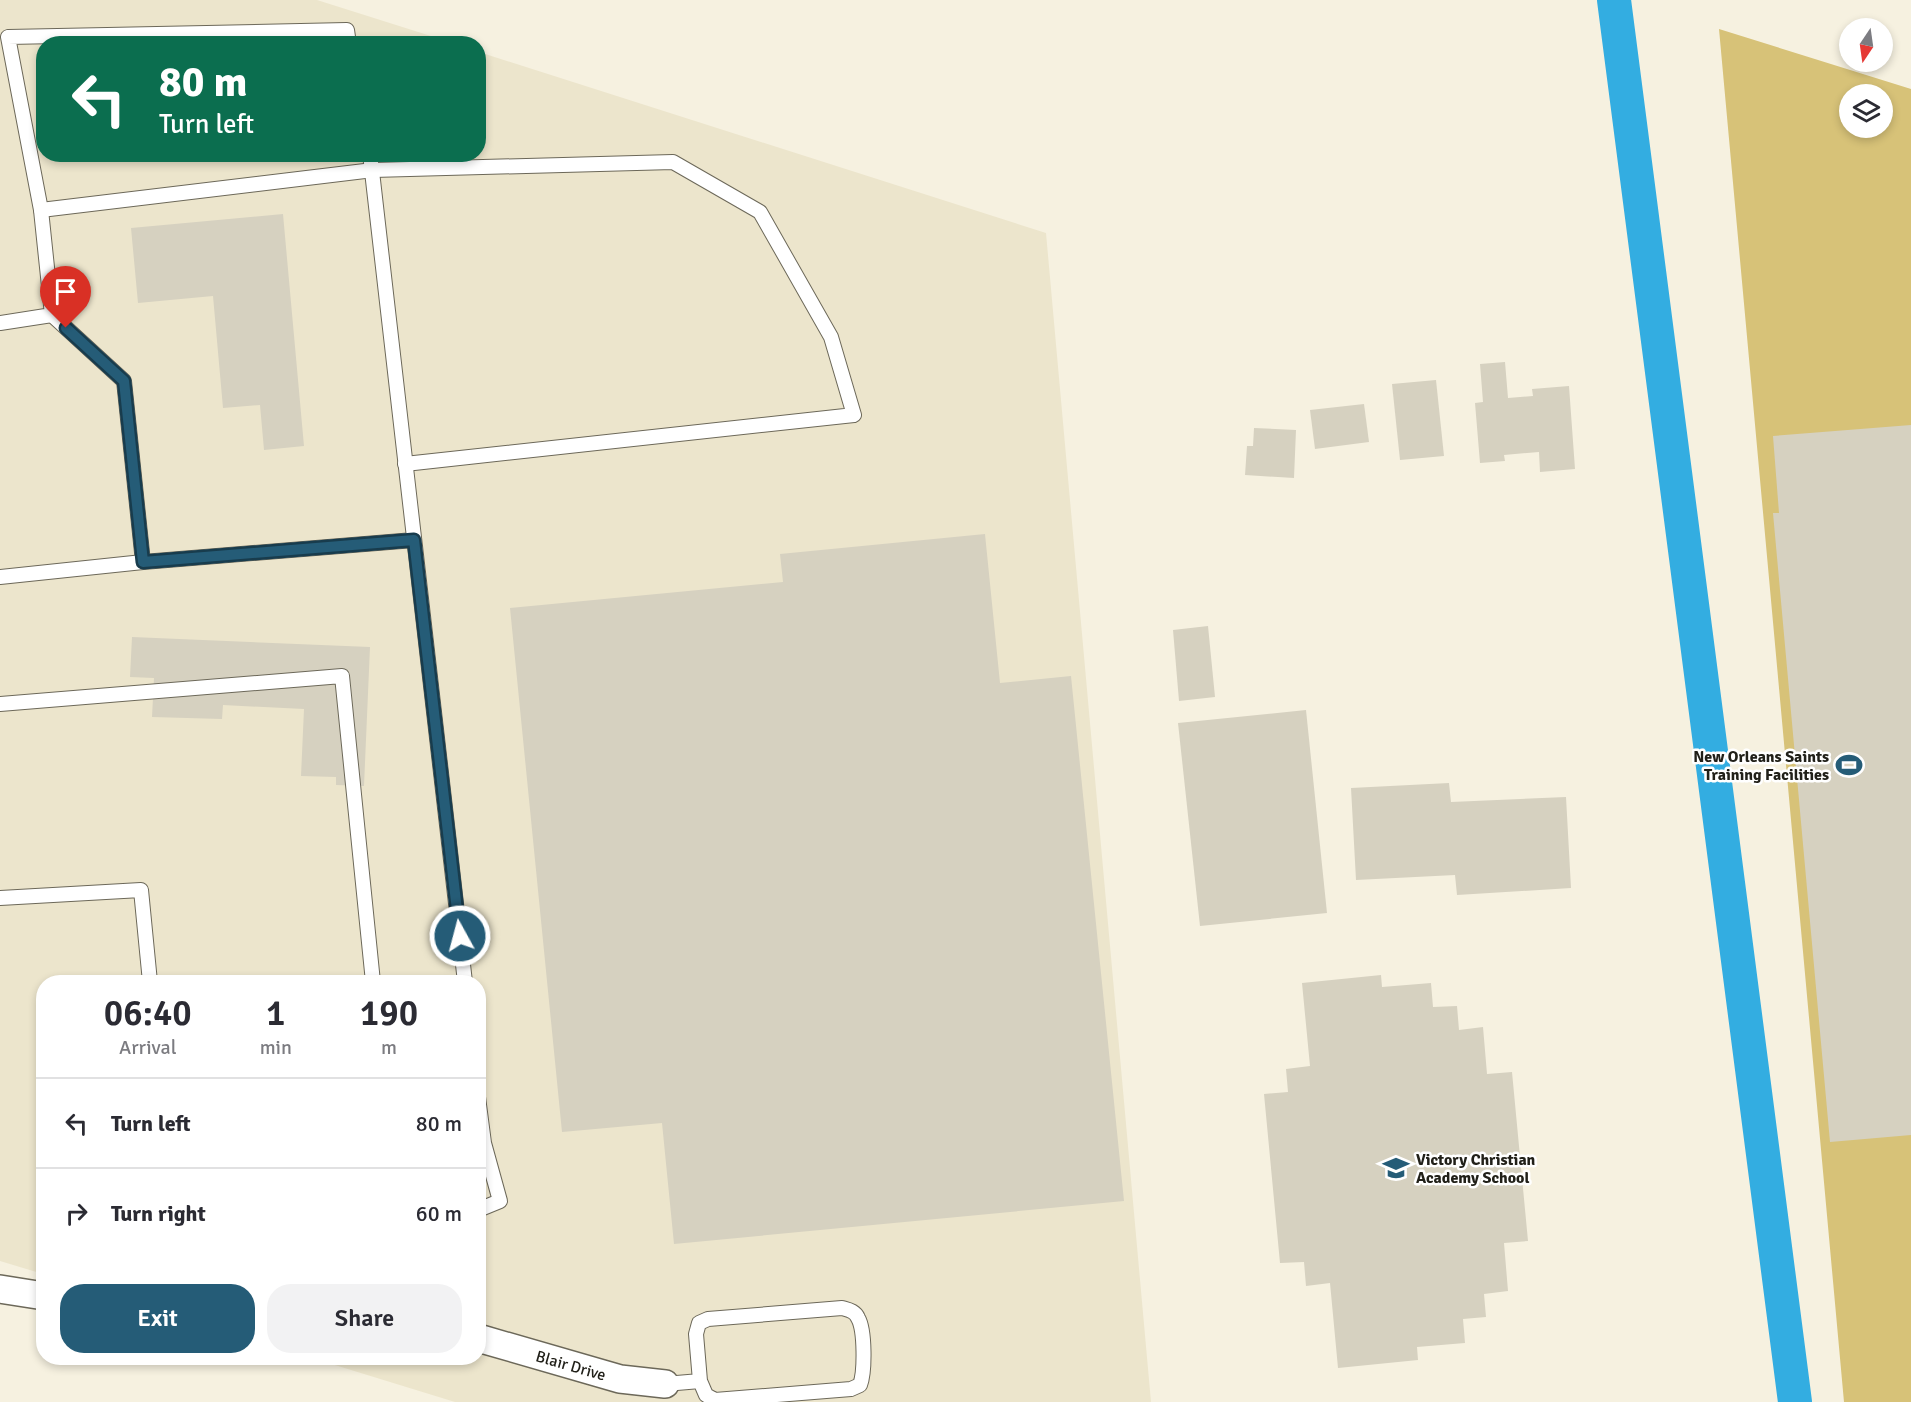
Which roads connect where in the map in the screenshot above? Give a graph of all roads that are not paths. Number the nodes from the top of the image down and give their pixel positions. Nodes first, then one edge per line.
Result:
1 (36, 36) edge
2 (56, 36) edge
3 (348, 36) edge
4 (372, 162) edge
5 (373, 170) junction
6 (41, 210) junction
7 (52, 315) junction
8 (0, 323) edge
9 (405, 464) junction
10 (414, 540) junction
11 (143, 562) junction
12 (0, 577) edge
13 (0, 704) edge
14 (0, 898) edge
15 (149, 975) edge
16 (372, 975) edge
17 (464, 975) edge
18 (486, 1150) edge
19 (486, 1207) edge
20 (0, 1288) edge
21 (36, 1295) edge
22 (486, 1340) edge
23 (700, 1381) junction
24 (665, 1384) joint

1 - 6 lane
2 - 3 lane
4 - 5 lane
5 - 6 lane
5 - 9 lane
5 - 9 lane
6 - 7 lane
7 - 8 lane
7 - 11 lane
9 - 10 lane
10 - 11 lane
10 - 17 lane
11 - 12 lane
13 - 16 lane
14 - 15 lane
18 - 19 lane
20 - 21 street
22 - 24 street, Blair Drive
23 - 23 lane
23 - 24 lane

